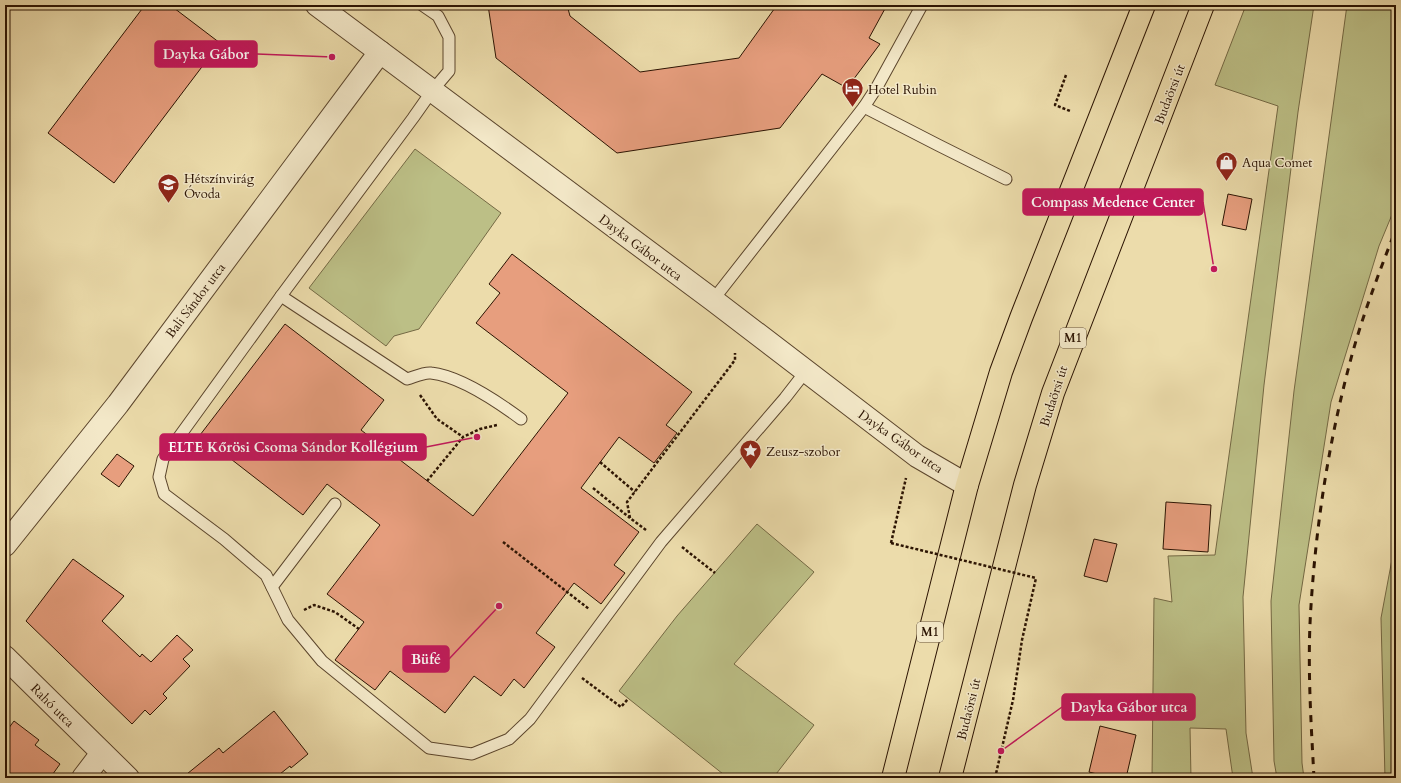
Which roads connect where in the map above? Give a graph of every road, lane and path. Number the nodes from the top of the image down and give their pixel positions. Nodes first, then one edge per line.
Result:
1 (317, 5) edge
2 (422, 5) edge
3 (922, 5) edge
4 (1144, 5) edge
5 (1203, 5) edge
6 (380, 52) junction
7 (1066, 75) dead end
8 (432, 91) junction
9 (864, 107) junction
10 (1070, 111) dead end
11 (1006, 179) dead end
12 (281, 296) junction
13 (713, 300) junction
14 (735, 353) dead end
15 (806, 371) junction
16 (407, 379) junction
17 (521, 419) dead end
18 (480, 428) dead end
19 (464, 437) junction
20 (600, 462) dead end
21 (906, 478) dead end
22 (427, 481) dead end
23 (967, 485) junction
24 (593, 488) dead end
25 (635, 492) junction
26 (335, 504) dead end
27 (630, 518) junction
28 (664, 539) junction
29 (503, 542) dead end
30 (5, 545) edge
31 (715, 573) dead end
32 (272, 587) junction
33 (288, 620) junction
34 (603, 620) junction
35 (359, 629) dead end
36 (5, 657) edge
37 (568, 667) junction
38 (628, 699) dead end
39 (102, 753) junction
40 (83, 778) edge
41 (128, 778) edge
42 (893, 778) edge
43 (950, 778) edge
44 (995, 778) edge

1 - 6 street, Dayka Gábor utca
2 - 8 lane
3 - 9 lane
4 - 23 main road, M1
5 - 43 main road, Budaörsi út / M1
6 - 8 street, Dayka Gábor utca
6 - 30 street, Bali Sándor utca
7 - 10 path
8 - 12 lane
8 - 13 street, Dayka Gábor utca
9 - 11 lane
9 - 13 lane
12 - 16 lane
12 - 32 lane
13 - 15 street, Dayka Gábor utca
14 - 25 path
15 - 23 street, Dayka Gábor utca
15 - 28 lane
16 - 17 lane
16 - 19 path
18 - 19 path
19 - 22 path
20 - 25 path
21 - 44 path, bridge
23 - 42 main road, M1
24 - 27 path
25 - 27 path
26 - 32 lane
27 - 28 path
28 - 31 path
28 - 34 lane
29 - 34 path
32 - 33 lane
33 - 35 path
33 - 37 lane
34 - 37 lane
36 - 39 street, Rahó utca
37 - 38 path
39 - 40 street
39 - 41 street, Rahó utca

